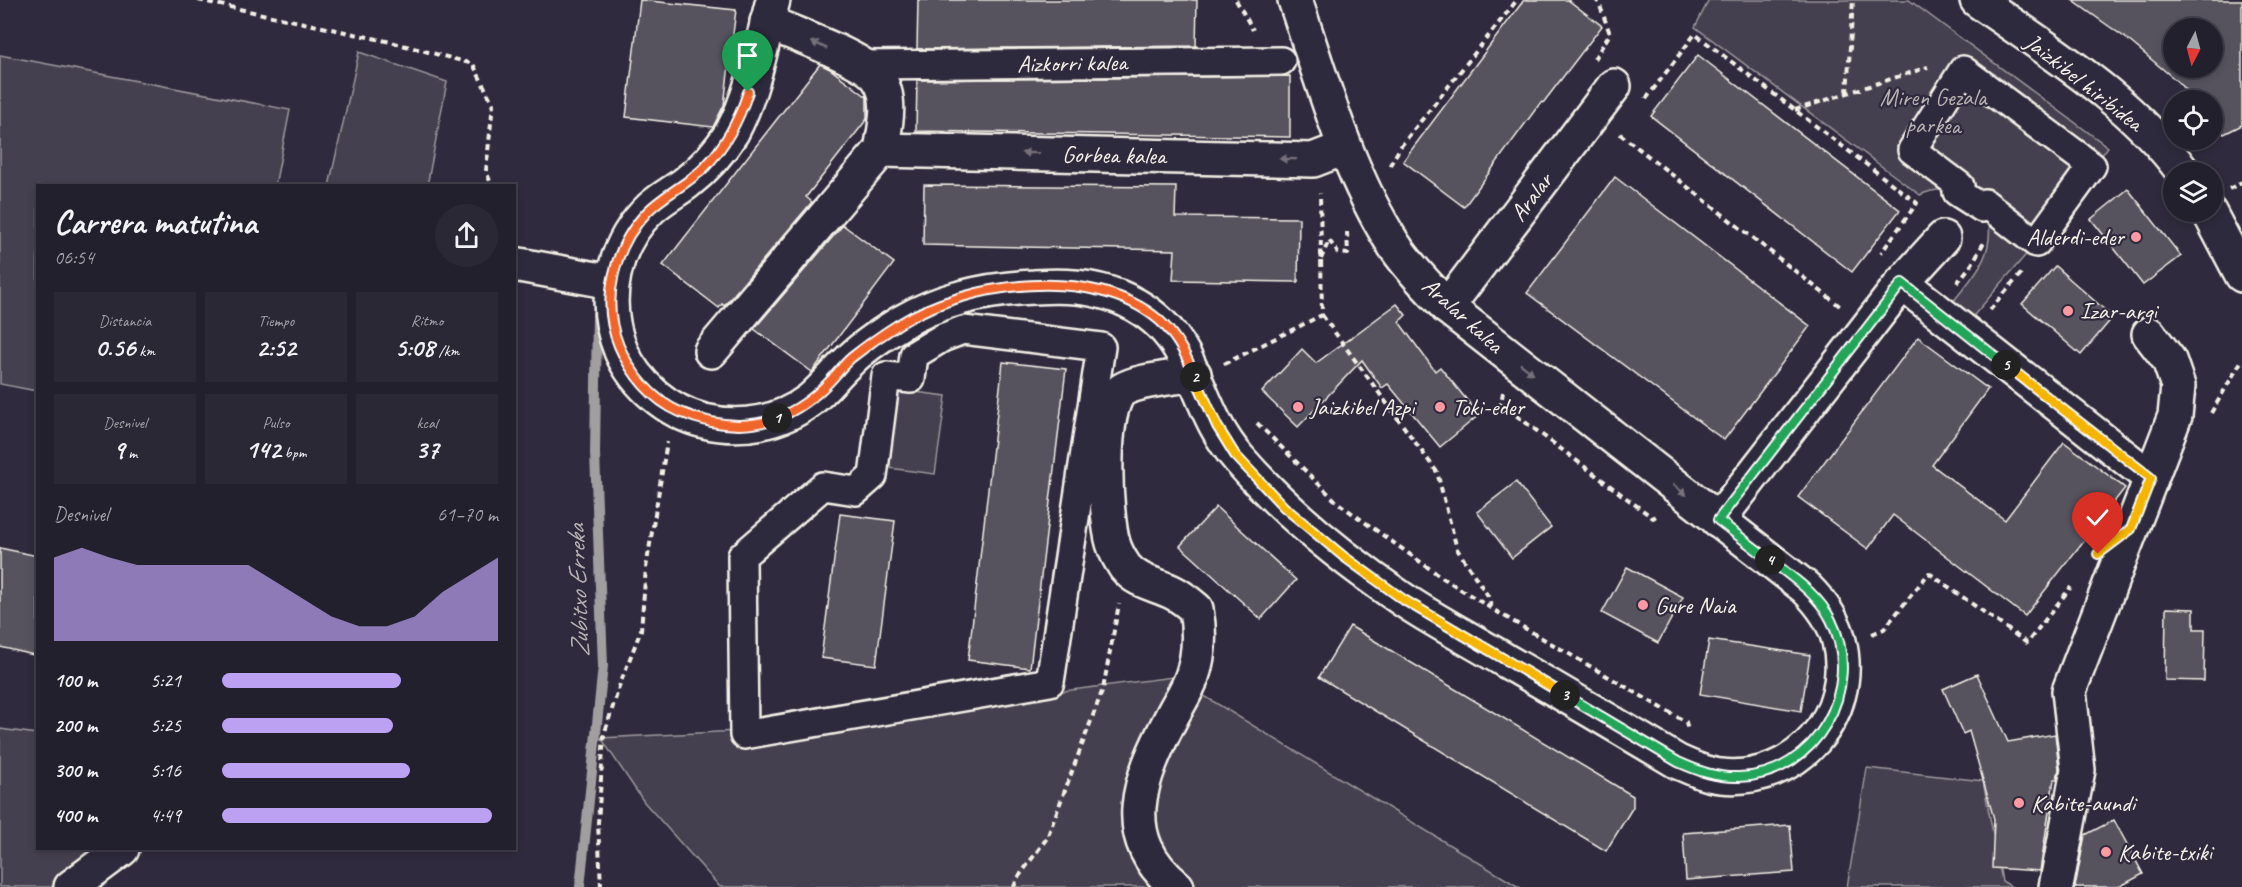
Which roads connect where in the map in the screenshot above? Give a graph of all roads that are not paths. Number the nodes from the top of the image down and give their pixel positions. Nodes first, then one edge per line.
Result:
1 (1295, 0) edge
2 (1977, 0) edge
3 (770, 11) edge
4 (1281, 61) dead end
5 (864, 65) junction
6 (1614, 86) dead end
7 (1344, 148) junction
8 (881, 150) junction
9 (2174, 162) edge
10 (2092, 166) joint
11 (2214, 222) edge
12 (1943, 238) dead end
13 (516, 264) edge
14 (2242, 274) edge
15 (612, 282) junction
16 (1902, 283) junction
17 (1448, 308) junction
18 (2149, 334) dead end
19 (1101, 347) joint
20 (711, 351) dead end
21 (1206, 371) junction
22 (2151, 478) junction
23 (1718, 520) junction
24 (121, 850) edge
25 (71, 887) edge
26 (1177, 887) edge
27 (2056, 887) edge

1 - 7 street, Aralar kalea
2 - 9 street, Jaizkibel hiribidea
5 -> 3 street
3 - 15 street, Aralar kalea
4 - 5 street, Aizkorri kalea
5 - 8 street
6 - 17 street, Aralar
7 -> 8 street, Gorbea kalea
7 - 17 street, Aralar kalea
8 - 20 street
10 - 10 street
11 - 14 street
12 - 16 street
13 - 15 street
15 - 21 street, Aralar kalea
16 - 22 street
16 - 23 street
17 -> 23 street, Aralar kalea
18 - 22 street
19 - 19 street
21 - 23 street, Aralar kalea
21 - 26 street
22 - 27 street
24 - 25 street

